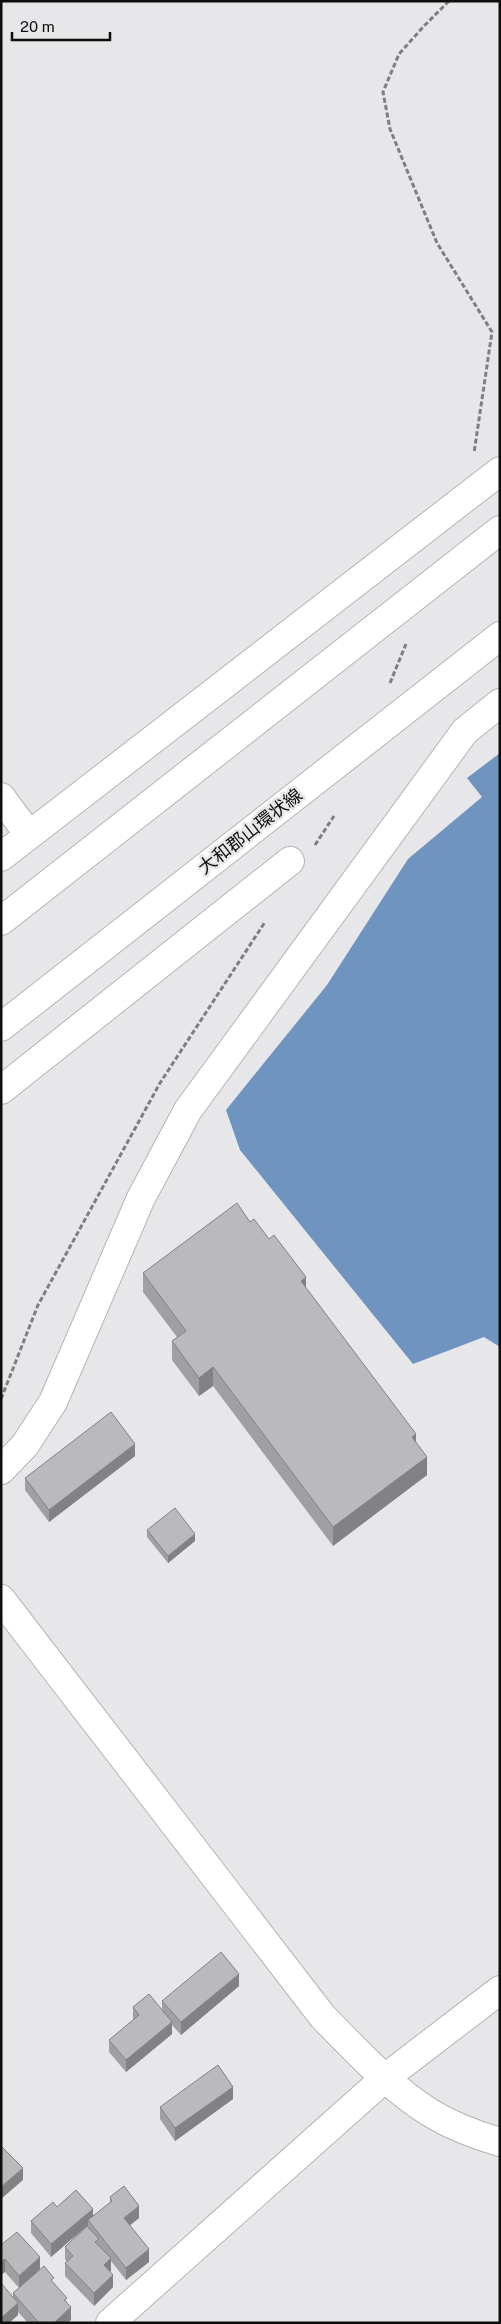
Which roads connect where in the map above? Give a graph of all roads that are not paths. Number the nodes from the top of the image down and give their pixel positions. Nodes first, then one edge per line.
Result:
1 (500, 471) edge
2 (500, 530) edge
3 (500, 636) edge
4 (500, 703) edge
5 (1, 797) edge
6 (29, 835) junction
7 (1, 857) edge
8 (290, 861) dead end
9 (1, 921) edge
10 (1, 1027) edge
11 (1, 1090) edge
12 (1, 1470) edge
13 (1, 1599) edge
14 (500, 1990) edge
15 (386, 2078) junction
16 (500, 2142) edge
17 (110, 2323) edge

1 - 6 street
2 - 9 street
3 - 10 street, 大和郡山環状線
4 - 12 street
5 - 6 street
6 - 7 street
8 - 11 street
13 - 15 street
14 - 15 street
15 - 16 street
15 - 17 street

